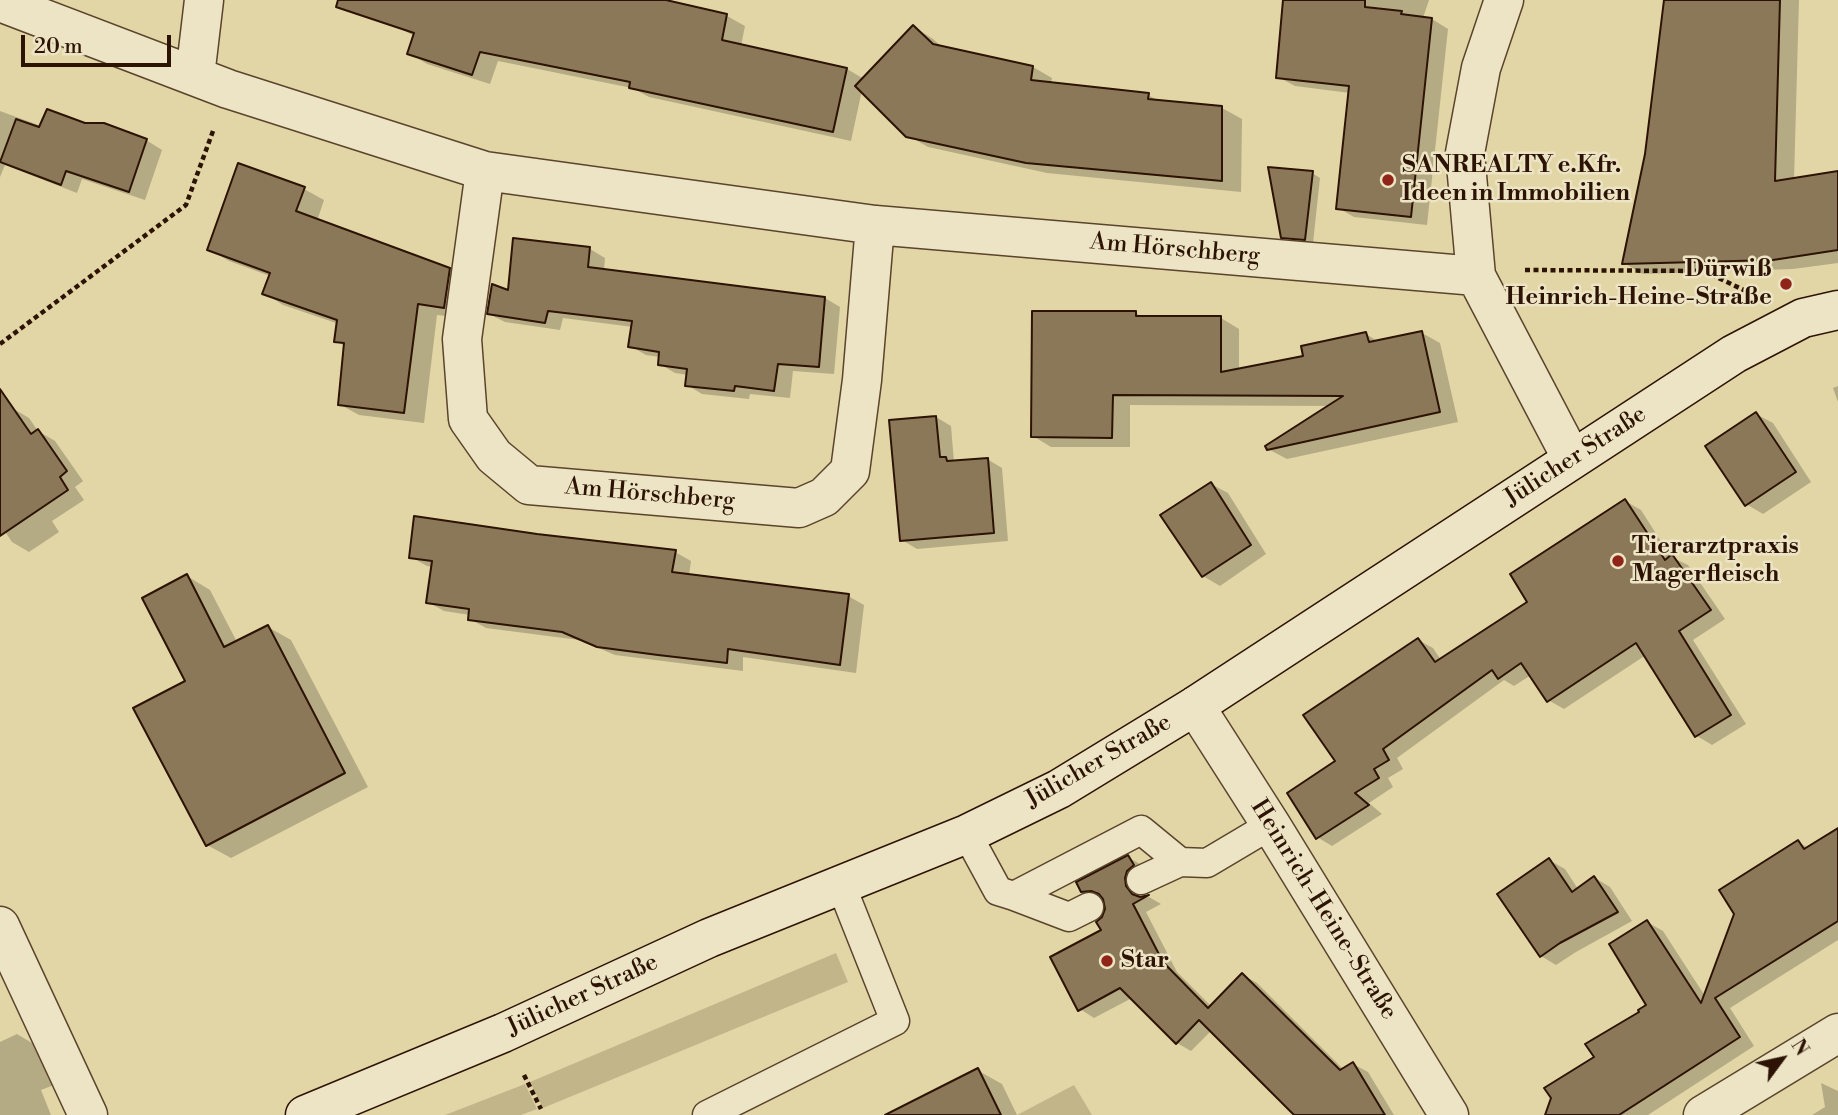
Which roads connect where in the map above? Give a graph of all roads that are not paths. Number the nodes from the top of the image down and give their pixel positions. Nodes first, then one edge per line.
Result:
1 (204, 0) edge
2 (1504, 0) edge
3 (0, 2) edge
4 (212, 83) junction
5 (485, 171) junction
6 (876, 225) junction
7 (1475, 276) junction
8 (1821, 314) edge
9 (1572, 459) junction
10 (1195, 706) junction
11 (1271, 825) junction
12 (967, 834) junction
13 (1180, 862) junction
14 (1141, 880) dead end
15 (841, 885) junction
16 (1014, 896) junction
17 (1089, 907) dead end
18 (0, 926) edge
19 (1838, 1033) edge
20 (88, 1115) edge
21 (305, 1115) edge
22 (707, 1115) edge
23 (1449, 1115) edge
24 (1703, 1115) edge

1 - 4 street
2 - 7 street
3 - 4 street, Am Hörschberg
4 - 5 street, Am Hörschberg
5 - 6 street, Am Hörschberg
5 - 6 street, Am Hörschberg
6 - 7 street, Am Hörschberg
7 - 9 street
8 - 9 street, Jülicher Straße
9 - 10 street, Jülicher Straße
10 - 11 street, Heinrich-Heine-Straße
10 - 12 street, Jülicher Straße
11 - 13 lane
11 - 23 street, Heinrich-Heine-Straße
12 - 15 street, Jülicher Straße
12 - 16 lane
13 - 14 lane
13 - 16 lane
15 - 21 street, Jülicher Straße
15 - 22 lane
16 - 17 lane
18 - 20 street
19 - 24 street

